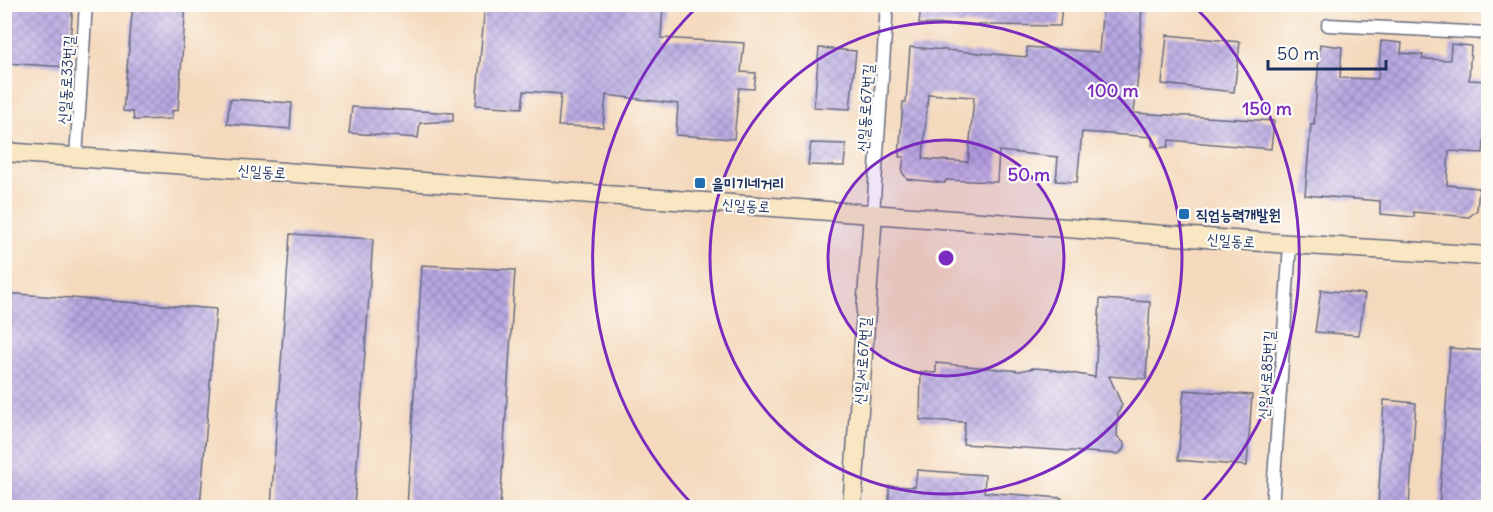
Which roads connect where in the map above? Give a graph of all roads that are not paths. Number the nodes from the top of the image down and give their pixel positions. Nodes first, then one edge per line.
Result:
1 (86, 4) edge
2 (887, 4) edge
3 (1328, 25) dead end
4 (1488, 33) edge
5 (4, 152) edge
6 (76, 157) junction
7 (873, 214) junction
8 (1290, 244) junction
9 (1488, 256) edge
10 (852, 507) edge
11 (1272, 507) edge

1 - 6 street, 신일동로33번길
2 - 7 street, 신일동로67번길
3 - 4 street
5 - 6 main road, 신일동로
6 - 7 main road, 신일동로
7 - 8 main road, 신일동로
7 - 10 main road, 신일서로67번길
8 - 9 main road, 신일동로
8 - 11 street, 신일서로85번길

